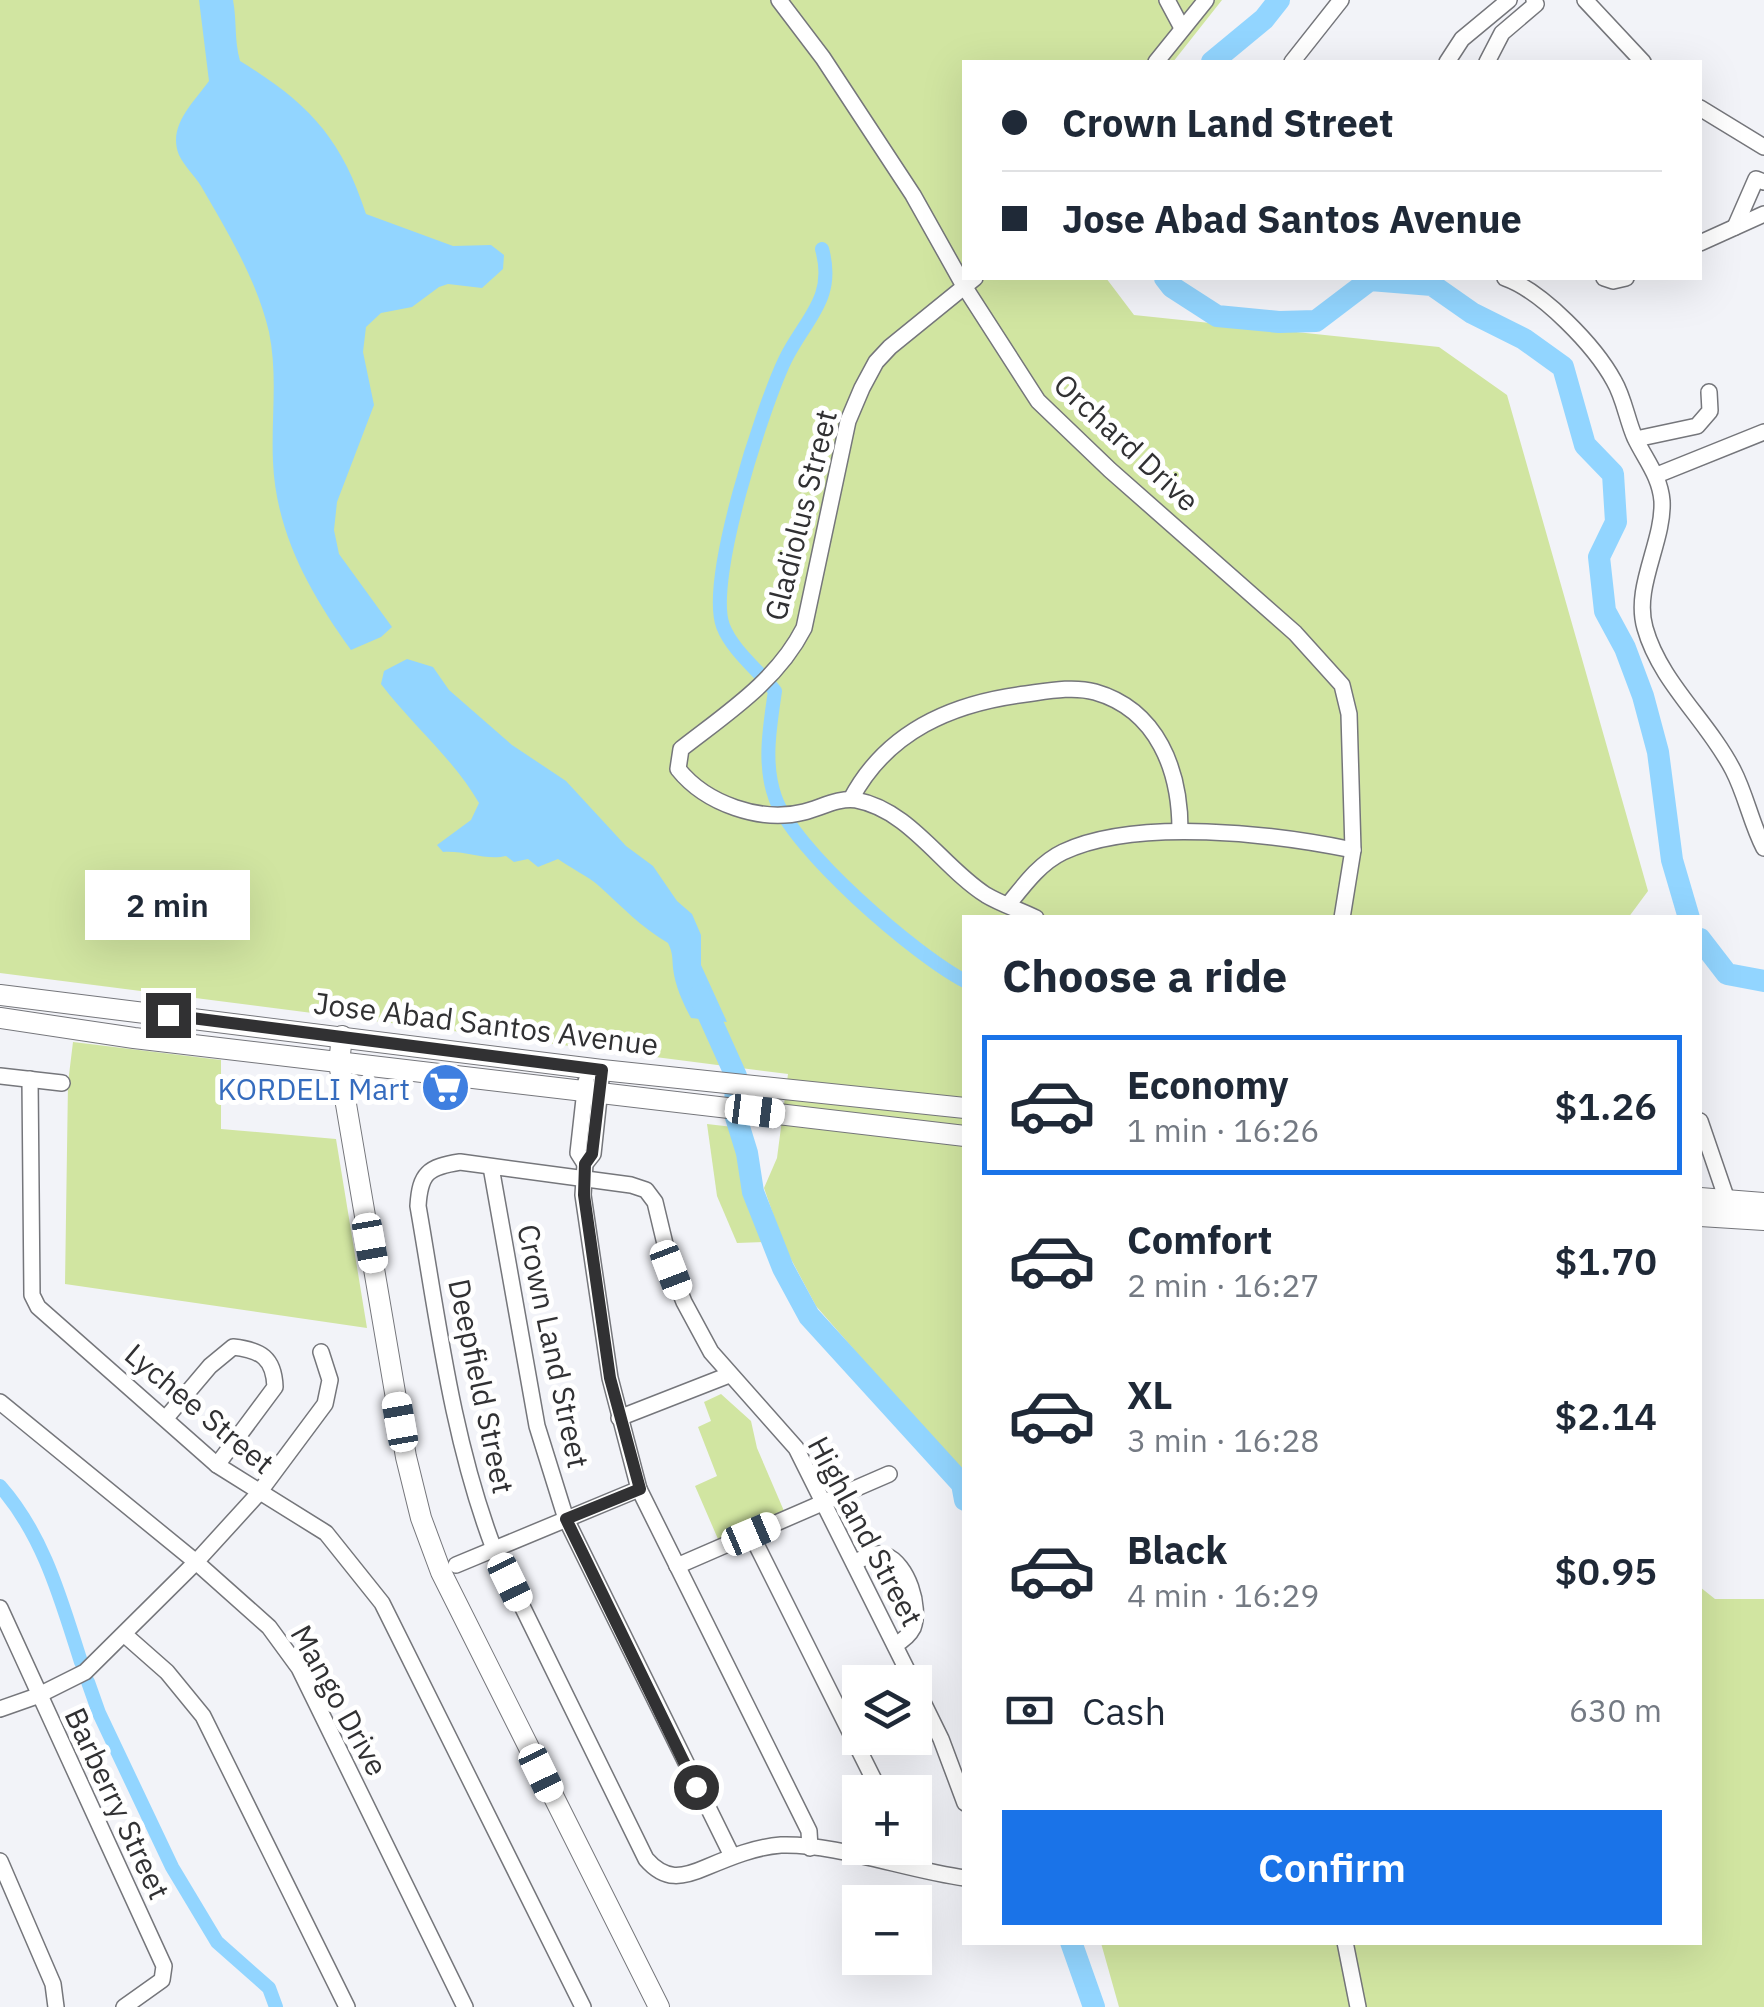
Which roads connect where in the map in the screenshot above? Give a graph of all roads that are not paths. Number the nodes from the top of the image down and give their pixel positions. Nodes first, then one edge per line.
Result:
1 (779, 0) edge
2 (1167, 0) edge
3 (1206, 0) edge
4 (1341, 0) edge
5 (1509, 0) edge
6 (1534, 0) edge
7 (1585, 0) edge
8 (1182, 28) junction
9 (1158, 60) edge
10 (1294, 60) edge
11 (1448, 60) edge
12 (1488, 60) edge
13 (1640, 60) edge
14 (1702, 109) edge
15 (1764, 147) edge
16 (1764, 182) edge
17 (1764, 214) edge
18 (1735, 227) junction
19 (1702, 243) edge
20 (962, 271) edge
21 (1511, 280) edge
22 (969, 282) edge
23 (1709, 392) dead end
24 (1764, 432) edge
25 (1636, 440) junction
26 (1656, 475) junction
27 (850, 799) junction
28 (1180, 830) junction
29 (1764, 848) edge
30 (1353, 850) junction
31 (1008, 904) junction
32 (1030, 915) edge
33 (1342, 915) edge
34 (0, 995) edge
35 (0, 1018) edge
36 (342, 1036) junction
37 (339, 1063) junction
38 (594, 1068) junction
39 (0, 1076) edge
40 (30, 1079) junction
41 (62, 1084) dead end
42 (592, 1093) junction
43 (962, 1108) edge
44 (1702, 1128) edge
45 (962, 1136) edge
46 (492, 1168) junction
47 (584, 1172) junction
48 (1702, 1199) edge
49 (1764, 1203) edge
50 (1724, 1210) junction
51 (1702, 1216) edge
52 (1764, 1220) edge
53 (321, 1352) dead end
54 (728, 1375) junction
55 (0, 1402) edge
56 (166, 1418) junction
57 (619, 1418) junction
58 (217, 1465) junction
59 (889, 1474) dead end
60 (640, 1489) junction
61 (258, 1494) junction
62 (823, 1503) junction
63 (566, 1519) junction
64 (751, 1534) junction
65 (494, 1549) junction
66 (196, 1562) junction
67 (854, 1563) junction
68 (456, 1564) dead end
69 (677, 1566) junction
70 (0, 1608) edge
71 (125, 1635) junction
72 (895, 1645) junction
73 (905, 1665) edge
74 (38, 1696) junction
75 (0, 1710) edge
76 (932, 1721) edge
77 (872, 1775) edge
78 (962, 1796) edge
79 (810, 1848) junction
80 (842, 1854) edge
81 (732, 1856) junction
82 (0, 1861) edge
83 (898, 1865) edge
84 (962, 1877) edge
85 (1345, 1945) edge
86 (56, 2007) edge
87 (124, 2007) edge
88 (346, 2007) edge
89 (465, 2007) edge
90 (583, 2007) edge
91 (659, 2007) edge
92 (1358, 2007) edge

1 - 20 street, Orchard Drive
2 - 8 street
3 - 8 street
4 - 10 street
5 - 11 street
6 - 12 street
7 - 13 street
8 - 9 street
14 - 15 street
16 - 18 street
17 - 18 street
18 - 19 street
21 - 25 street
22 - 27 street, Gladiolus Street
22 - 30 street, Orchard Drive
23 - 25 street
24 - 26 street
25 - 26 street
26 - 29 street
27 - 28 street
27 - 31 street
28 - 30 street
28 - 31 street
30 - 33 street, Orchard Drive
31 - 32 street
34 - 36 main road, Jose Abad Santos Avenue
35 - 37 main road, Jose Abad Santos Avenue
36 - 37 main road
36 - 38 main road, Jose Abad Santos Avenue
37 - 42 main road, Jose Abad Santos Avenue
37 - 91 main road
38 - 42 street
38 - 43 main road, Jose Abad Santos Avenue
39 - 40 street
40 - 41 street
40 - 56 street, Lychee Street
42 - 45 main road, Jose Abad Santos Avenue
42 - 47 street
44 - 50 street
46 - 47 street
46 - 63 street, Crown Land Street
46 - 65 street, Deepfield Street
47 - 54 street, Highland Street
47 - 57 street
48 - 50 main road
49 - 50 main road
50 - 51 main road
50 - 52 main road
53 - 61 street
54 - 57 street
54 - 62 street, Highland Street
55 - 66 street, Mango Drive
56 - 58 street, Lychee Street
56 - 58 street
57 - 60 street
58 - 61 street, Lychee Street
59 - 62 street
60 - 63 street
60 - 69 street
61 - 66 street
61 - 90 street, Lychee Street
62 - 64 street
62 - 67 street, Highland Street
63 - 65 street
63 - 81 street, Crown Land Street
64 - 69 street
64 - 77 street
65 - 68 street
65 - 81 street, Deepfield Street
66 - 71 street
66 - 89 street, Mango Drive
67 - 72 street, Highland Street
67 - 72 street
69 - 79 street
70 - 74 street, Barberry Street
71 - 74 street
71 - 88 street
72 - 73 street, Highland Street
74 - 75 street
74 - 87 street, Barberry Street
76 - 78 street, Highland Street
79 - 80 street
79 - 81 street
82 - 86 street
83 - 84 street
85 - 92 street

